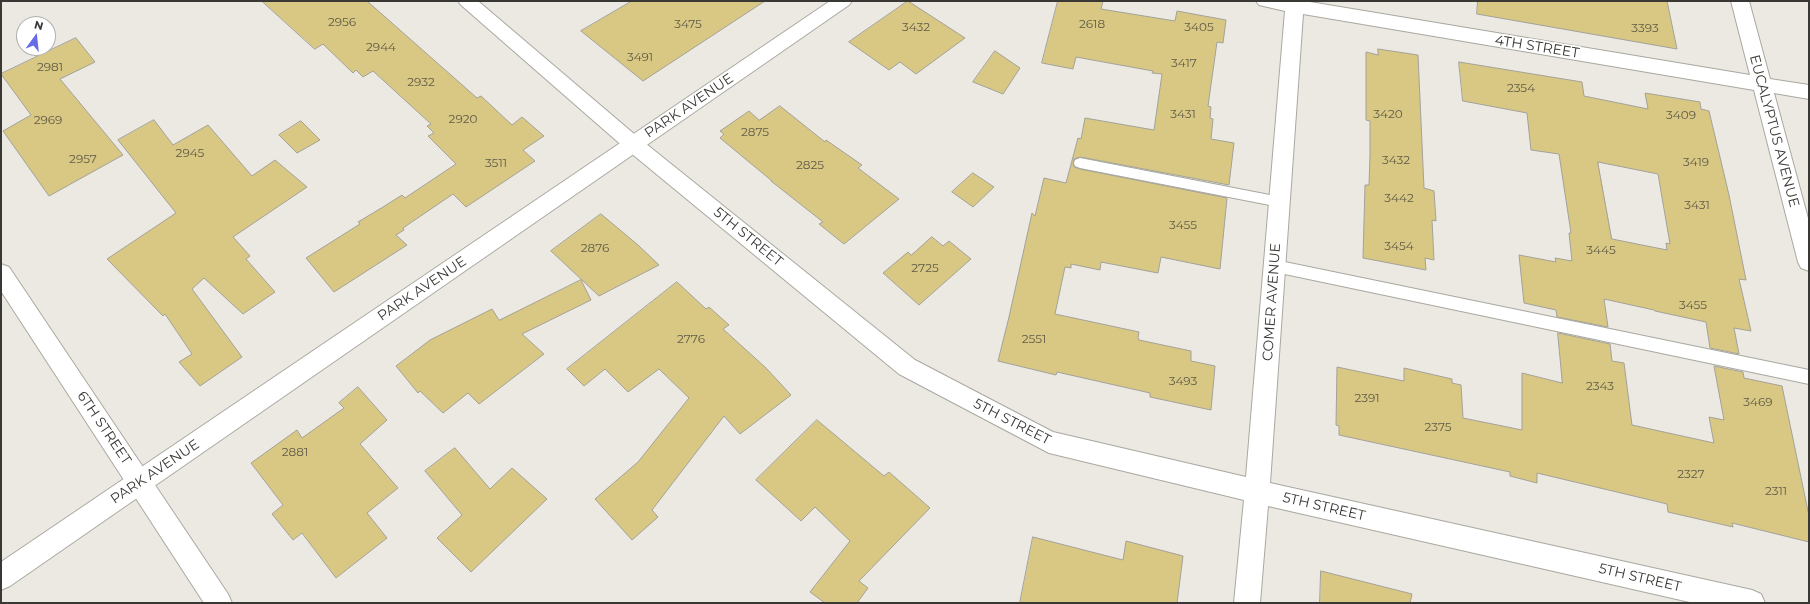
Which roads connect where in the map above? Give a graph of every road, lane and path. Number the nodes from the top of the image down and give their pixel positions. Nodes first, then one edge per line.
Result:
1 (467, 1) edge
2 (843, 1) edge
3 (1265, 1) edge
4 (1740, 1) edge
5 (1295, 4) edge
6 (1761, 84) junction
7 (1809, 92) edge
8 (633, 144) junction
9 (1080, 163) dead end
10 (1280, 202) junction
11 (1809, 262) edge
12 (1275, 266) junction
13 (1, 273) edge
14 (1809, 377) edge
15 (140, 482) junction
16 (1258, 492) junction
17 (1, 577) edge
18 (219, 603) edge
19 (1247, 603) edge
20 (1752, 603) edge

1 - 8 street, 5TH STREET
2 - 8 street, PARK AVENUE
3 - 5 street, 4TH STREET
4 - 6 street, EUCALYPTUS AVENUE
5 - 6 street, 4TH STREET
5 - 10 street, COMER AVENUE
6 - 7 street, 4TH STREET
6 - 11 street, EUCALYPTUS AVENUE
8 - 15 street, PARK AVENUE
8 - 16 street, 5TH STREET
9 - 10 lane
10 - 12 street, COMER AVENUE
12 - 14 lane
12 - 16 street, COMER AVENUE
13 - 15 street, 6TH STREET
15 - 17 street, PARK AVENUE
15 - 18 street, 6TH STREET
16 - 19 street, COMER AVENUE
16 - 20 street, 5TH STREET

